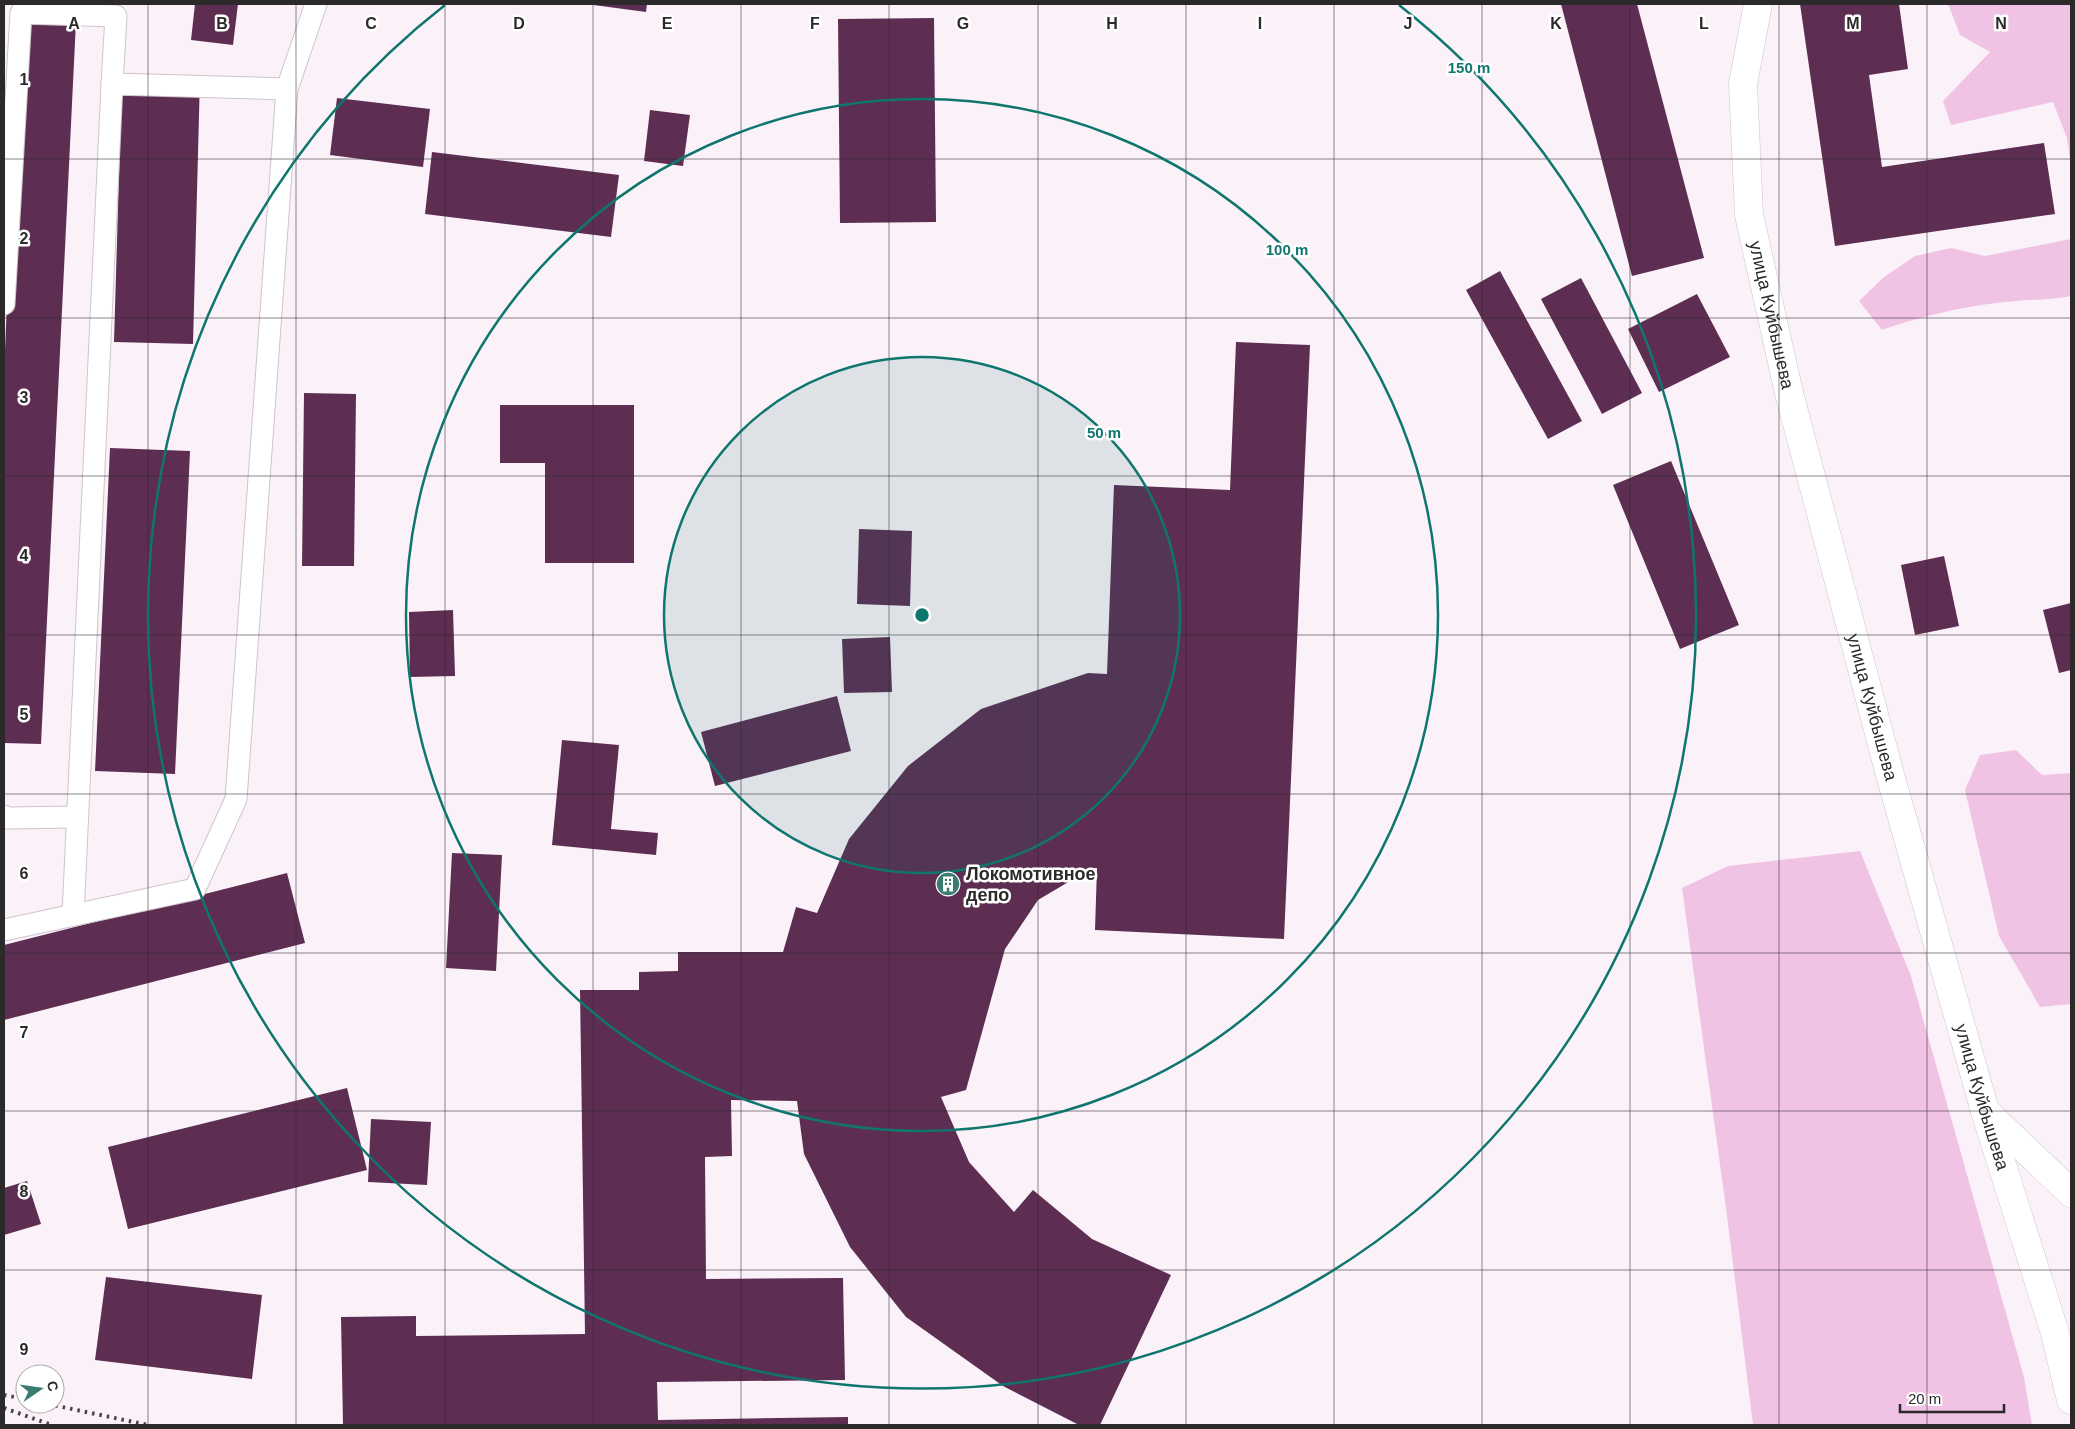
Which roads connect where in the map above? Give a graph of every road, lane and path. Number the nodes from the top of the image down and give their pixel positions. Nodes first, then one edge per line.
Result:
1 (316, 4) edge
2 (1758, 4) edge
3 (112, 84) junction
4 (287, 89) junction
5 (4, 304) edge
6 (4, 816) edge
7 (77, 817) junction
8 (73, 915) junction
9 (4, 930) edge
10 (1985, 1111) junction
11 (2071, 1193) edge
12 (2071, 1400) edge

1 - 4 lane
2 - 10 street, улица Куйбышева
3 - 4 lane
3 - 5 lane
3 - 7 lane
4 - 8 lane
6 - 7 lane
7 - 8 lane
8 - 9 lane
10 - 11 street
10 - 12 street, улица Куйбышева

